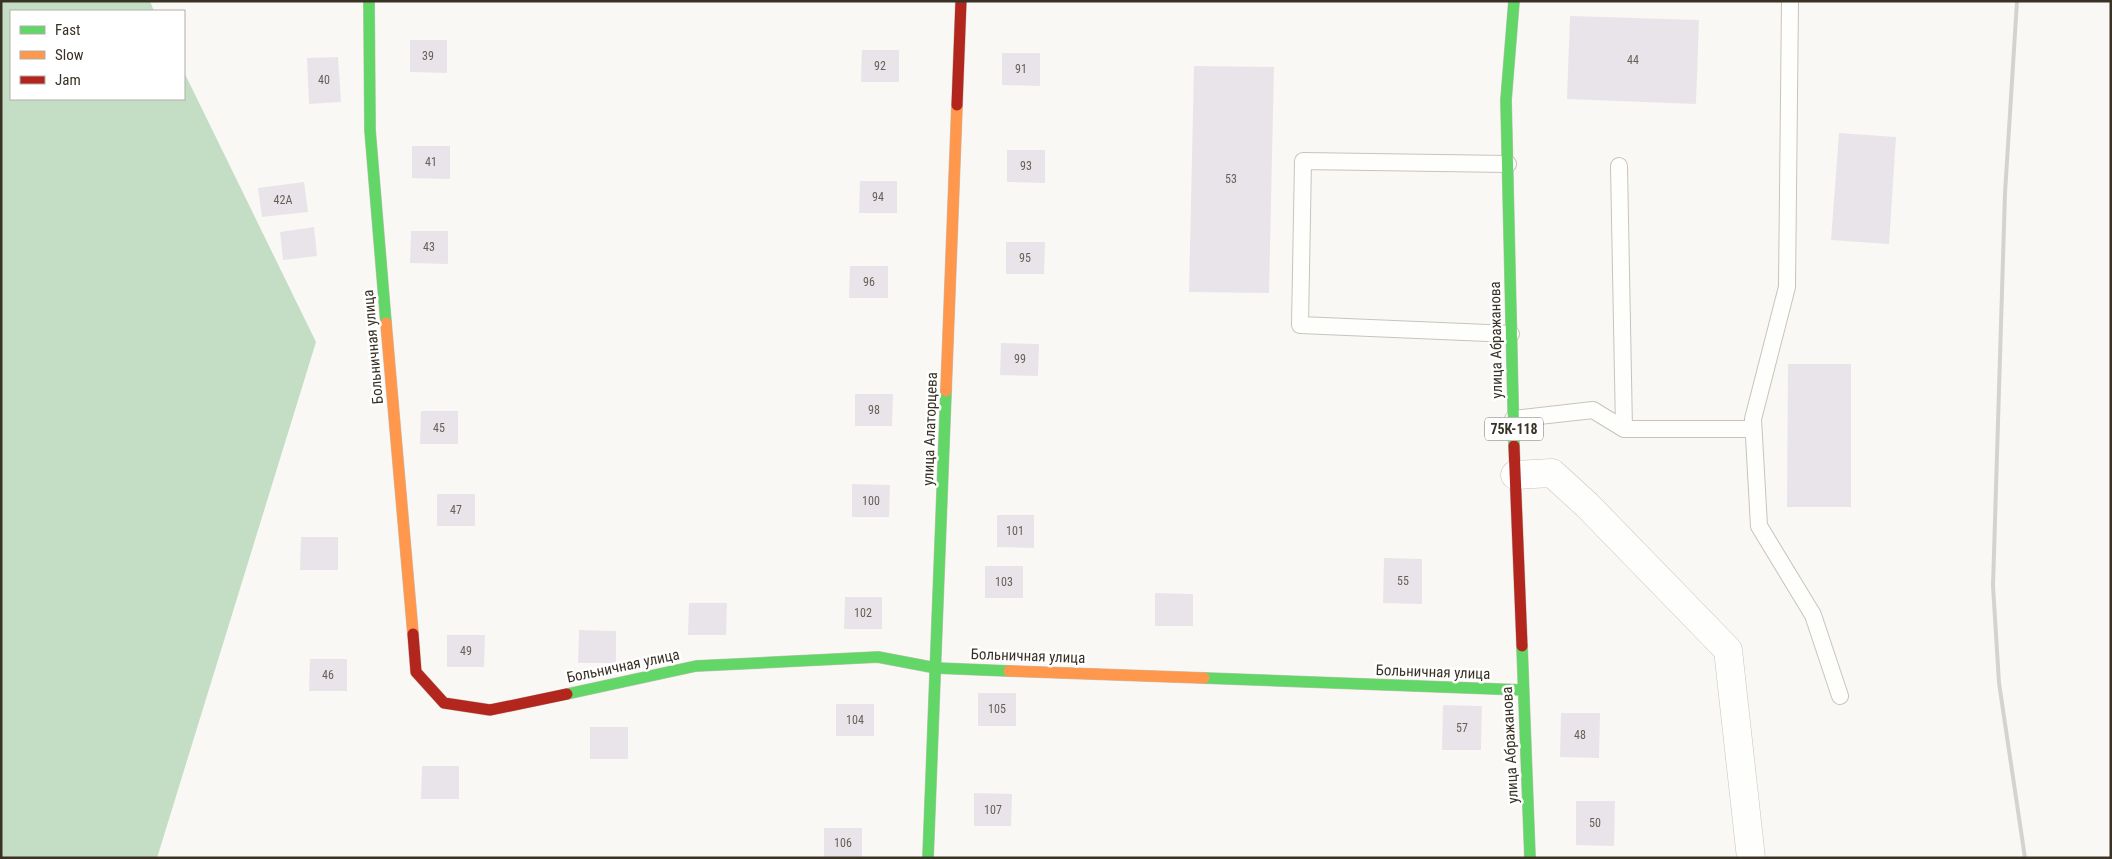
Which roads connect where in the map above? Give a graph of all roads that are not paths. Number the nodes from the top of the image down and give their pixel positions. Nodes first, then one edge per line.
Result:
1 (369, 1) edge
2 (961, 1) edge
3 (1514, 1) edge
4 (1790, 1) edge
5 (1508, 164) junction
6 (1618, 166) dead end
7 (1511, 334) junction
8 (1513, 419) junction
9 (1624, 429) junction
10 (1753, 429) junction
11 (1515, 475) junction
12 (936, 668) junction
13 (1523, 690) junction
14 (1840, 696) dead end
15 (928, 858) edge
16 (1530, 858) edge
17 (1751, 858) edge

1 - 12 street, Больничная улица
2 - 12 street, улица Алаторцева
3 - 5 street, улица Абражанова / 75К-118
4 - 10 lane
5 - 7 street, улица Абражанова / 75К-118
5 - 7 lane
6 - 9 lane
7 - 8 street, улица Абражанова / 75К-118
8 - 9 lane
8 - 11 street, улица Абражанова / 75К-118
9 - 10 lane
10 - 14 lane
11 - 13 street, улица Абражанова / 75К-118
11 - 17 street
12 - 13 street, Больничная улица
12 - 15 street, улица Алаторцева
13 - 16 street, улица Абражанова / 75К-118

